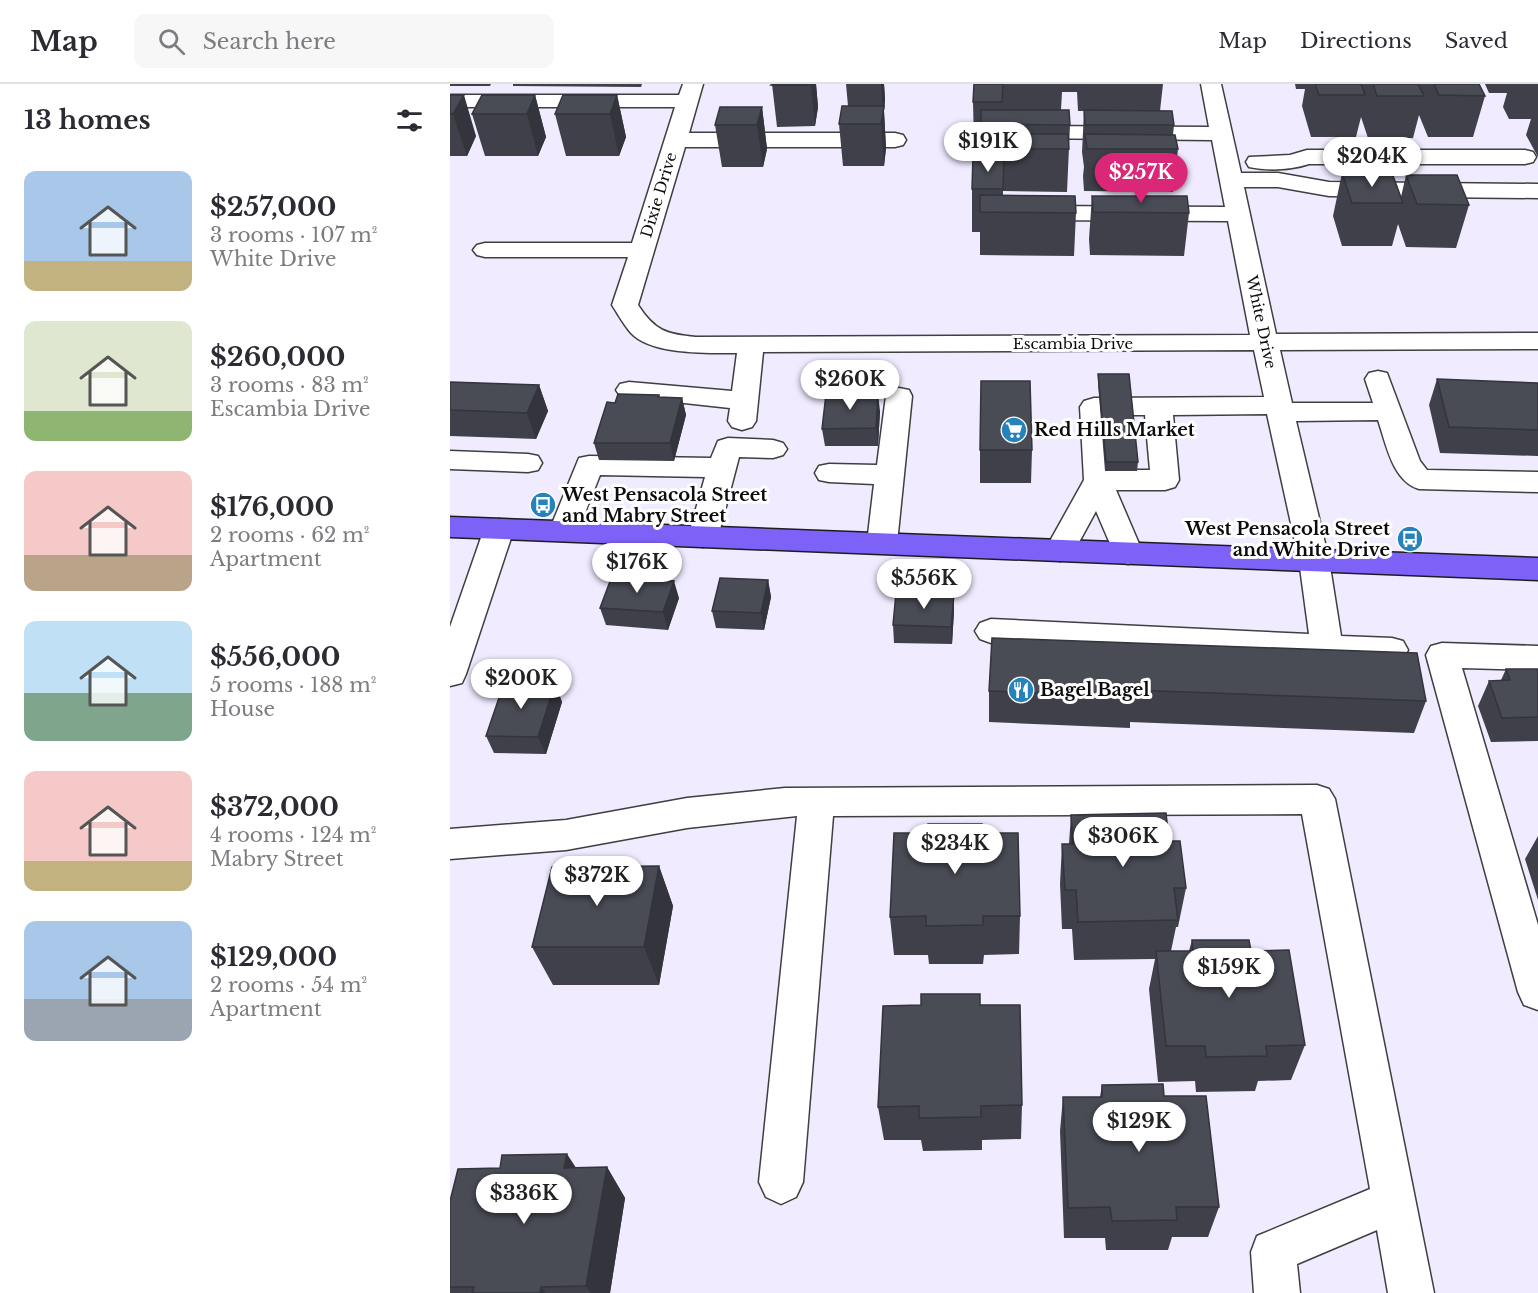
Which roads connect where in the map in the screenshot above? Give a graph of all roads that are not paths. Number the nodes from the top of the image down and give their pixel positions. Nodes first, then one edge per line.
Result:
1 (1211, 84) edge
2 (690, 93) edge
3 (450, 100) edge
4 (1016, 132) edge
5 (1222, 134) junction
6 (676, 140) junction
7 (895, 140) dead end
8 (1490, 157) junction
9 (1525, 157) dead end
10 (1229, 171) junction
11 (1505, 190) junction
12 (1538, 191) edge
13 (1016, 213) edge
14 (1238, 214) junction
15 (485, 250) dead end
16 (642, 250) junction
17 (625, 305) joint
18 (1538, 341) edge
19 (1265, 343) junction
20 (751, 345) junction
21 (1378, 379) dead end
22 (629, 390) dead end
23 (898, 396) dead end
24 (745, 401) junction
25 (1158, 406) junction
26 (1280, 409) junction
27 (1388, 411) junction
28 (773, 449) dead end
29 (731, 458) junction
30 (450, 460) edge
31 (528, 463) dead end
32 (829, 473) dead end
33 (890, 475) junction
34 (1098, 480) junction
35 (1538, 482) edge
36 (450, 527) edge
37 (499, 529) junction
38 (564, 531) junction
39 (703, 537) junction
40 (882, 543) junction
41 (1060, 550) junction
42 (1128, 553) junction
43 (1314, 560) junction
44 (1538, 569) edge
45 (991, 631) dead end
46 (1327, 647) junction
47 (1392, 650) edge
48 (1538, 658) edge
49 (450, 674) edge
50 (816, 802) junction
51 (450, 844) edge
52 (1537, 987) edge
53 (781, 1182) dead end
54 (1393, 1201) junction
55 (1278, 1293) edge
56 (1411, 1293) edge

1 - 5 street, White Drive
2 - 3 street
2 - 6 street, Dixie Drive
4 - 5 street
5 - 10 street, White Drive
6 - 7 street
6 - 16 street, Dixie Drive
8 - 9 street
8 - 10 street
8 - 11 street
10 - 11 street
10 - 14 street, White Drive
11 - 12 street
13 - 14 street
14 - 19 street, White Drive
15 - 16 street
16 - 17 street, Dixie Drive
17 - 20 street, Escambia Drive
18 - 19 street, Escambia Drive
19 - 20 street, Escambia Drive
19 - 26 street, White Drive
20 - 24 street
21 - 27 street
22 - 24 street
23 - 33 street
24 - 29 street
25 - 26 street
25 - 34 street
25 - 34 street
26 - 27 street
26 - 43 street, White Drive
27 - 35 street
28 - 29 street
29 - 38 street
29 - 39 street
30 - 31 street
32 - 33 street
33 - 40 street
34 - 41 street
34 - 42 street
36 - 37 main road
37 - 38 main road
37 - 49 street
38 - 39 main road
39 - 40 main road
40 - 41 main road
41 - 42 main road
42 - 43 main road
43 - 44 main road
43 - 46 street, White Drive
45 - 46 street
46 - 47 street
48 - 52 street
50 - 51 street
50 - 53 street
50 - 54 street
54 - 55 street
54 - 56 street

